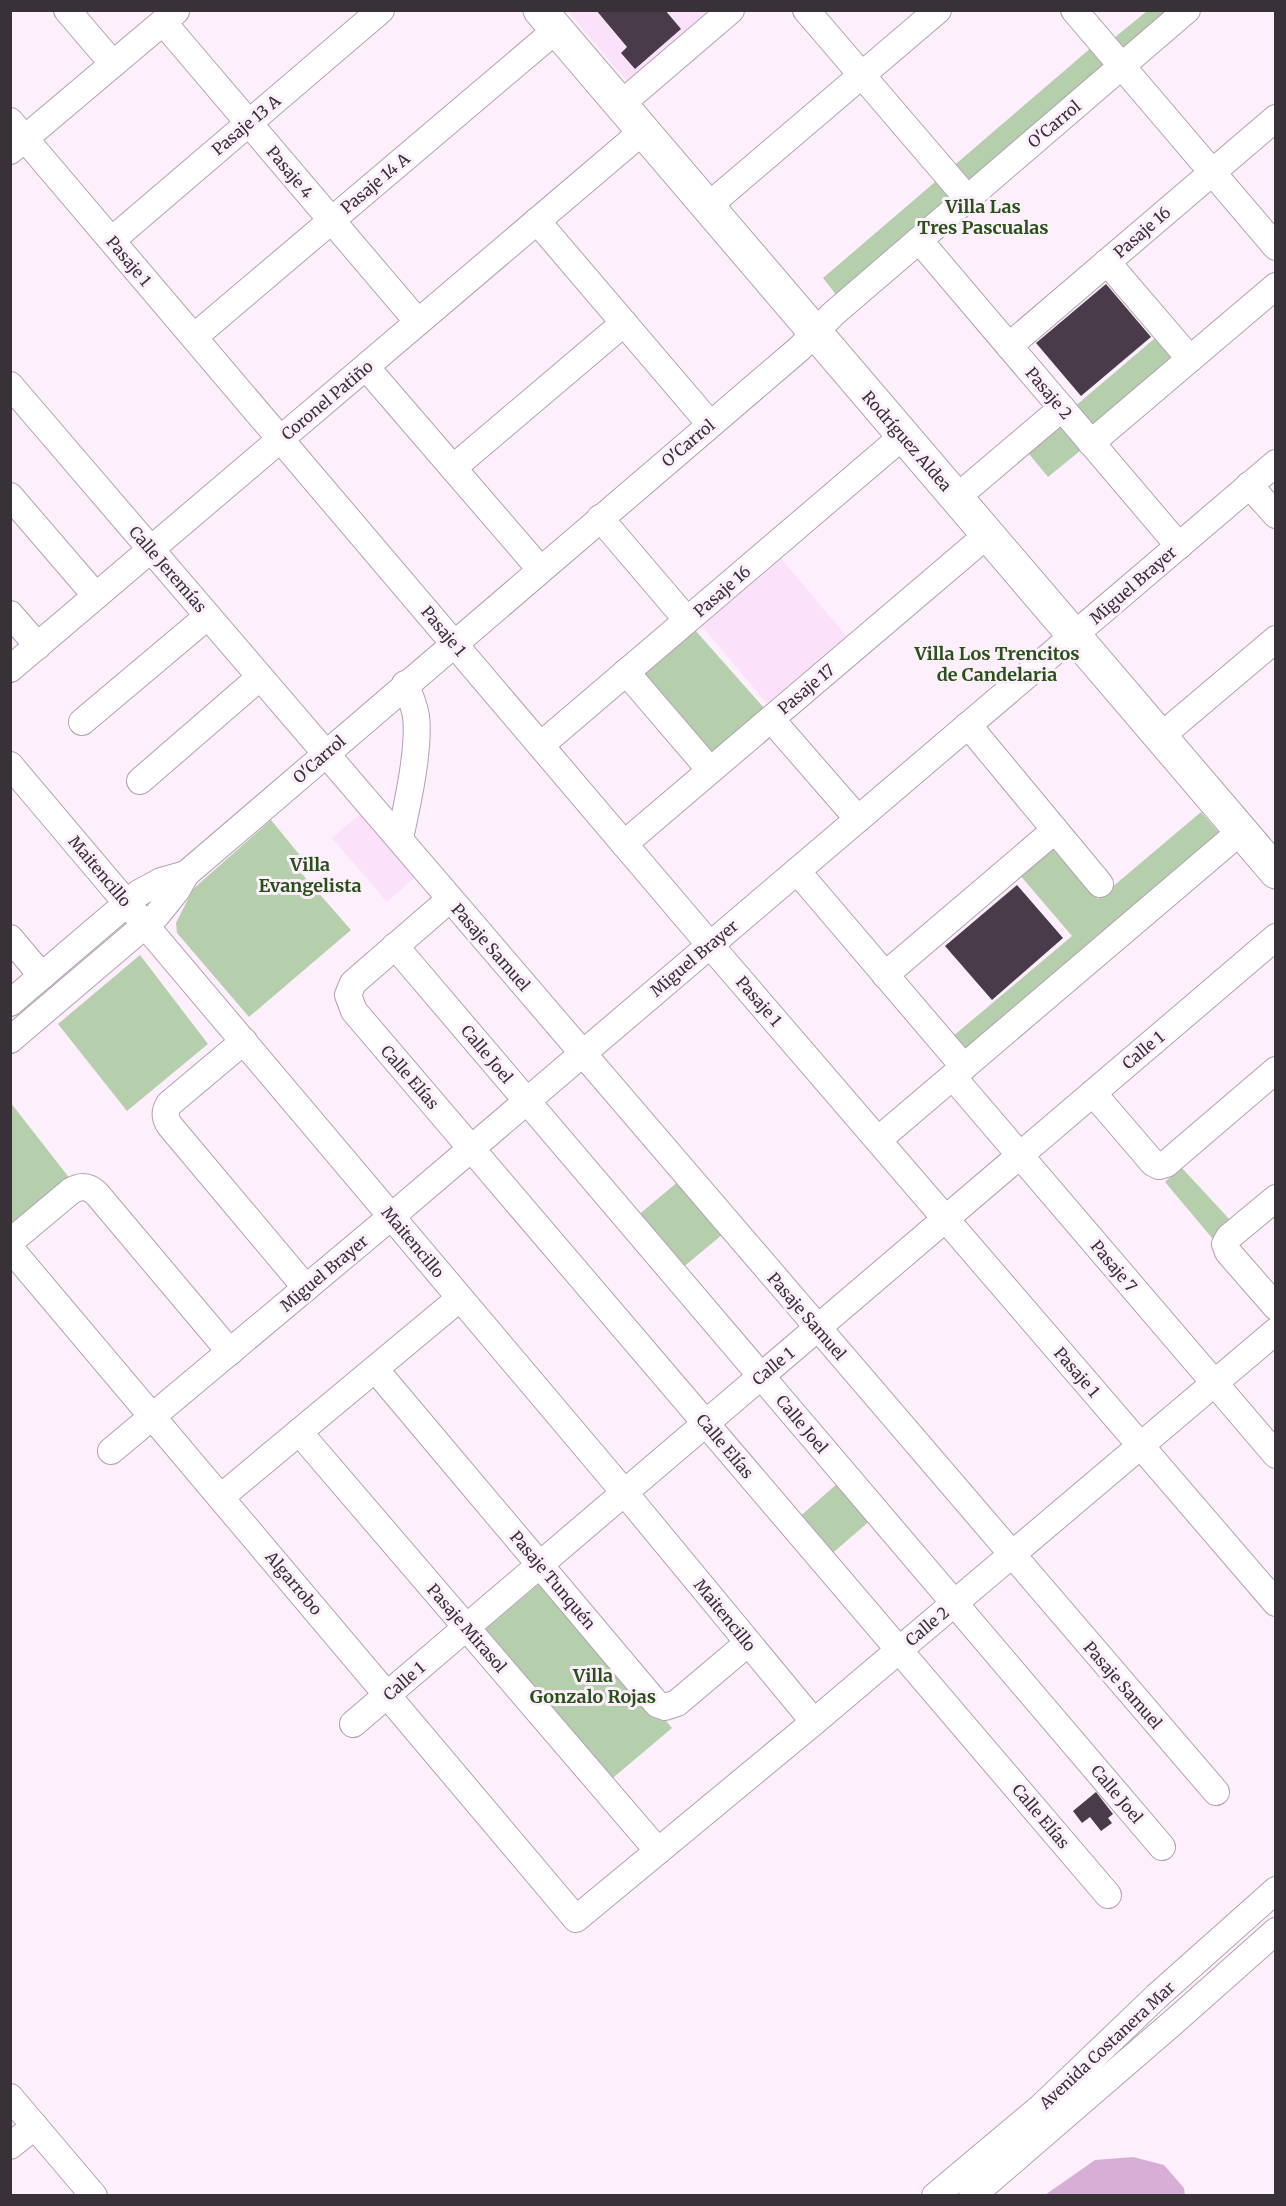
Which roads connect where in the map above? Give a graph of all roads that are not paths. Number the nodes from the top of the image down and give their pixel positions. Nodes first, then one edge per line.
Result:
1 (66, 10) edge
2 (381, 10) edge
3 (731, 10) edge
4 (806, 10) edge
5 (938, 10) edge
6 (1074, 10) edge
7 (1187, 10) edge
8 (169, 16) edge
9 (548, 20) edge
10 (113, 64) junction
11 (1121, 67) junction
12 (862, 76) junction
13 (620, 105) junction
14 (1275, 118) edge
15 (249, 123) junction
16 (643, 131) junction
17 (15, 137) edge
18 (1212, 172) junction
19 (967, 198) junction
20 (707, 207) junction
21 (332, 220) junction
22 (537, 221) junction
23 (112, 240) junction
24 (919, 240) junction
25 (1275, 247) edge
26 (1107, 262) junction
27 (1275, 286) edge
28 (418, 322) junction
29 (624, 323) junction
30 (814, 333) junction
31 (194, 337) junction
32 (1009, 346) junction
33 (1190, 359) junction
34 (366, 367) junction
35 (10, 385) edge
36 (1062, 408) junction
37 (710, 424) junction
38 (903, 436) junction
39 (281, 439) junction
40 (1091, 443) junction
41 (1275, 463) edge
42 (453, 468) junction
43 (1249, 485) junction
44 (10, 496) edge
45 (956, 498) junction
46 (1275, 515) edge
47 (600, 518) junction
48 (987, 535) junction
49 (1179, 546) junction
50 (151, 550) junction
51 (540, 569) junction
52 (96, 596) junction
53 (10, 614) edge
54 (208, 616) junction
55 (687, 620) junction
56 (1073, 636) junction
57 (1275, 639) edge
58 (454, 642) junction
59 (38, 646) junction
60 (10, 669) edge
61 (626, 672) junction
62 (260, 676) junction
63 (405, 684) junction
64 (771, 719) junction
65 (82, 722) dead end
66 (968, 725) junction
67 (1160, 737) junction
68 (541, 745) junction
69 (326, 754) junction
70 (10, 765) edge
71 (710, 770) junction
72 (140, 781) dead end
73 (858, 819) junction
74 (1055, 830) junction
75 (1241, 831) junction
76 (400, 838) junction
77 (624, 844) junction
78 (797, 871) junction
79 (1275, 872) edge
80 (186, 874) junction
81 (1100, 884) dead end
82 (450, 899) junction
83 (128, 903) junction
84 (146, 925) junction
85 (1275, 937) edge
86 (10, 938) edge
87 (710, 945) junction
88 (395, 946) junction
89 (885, 975) junction
90 (42, 976) junction
91 (10, 1003) edge
92 (10, 1040) edge
93 (244, 1041) junction
94 (583, 1053) junction
95 (1275, 1070) edge
96 (959, 1072) junction
97 (1093, 1093) junction
98 (527, 1101) junction
99 (878, 1140) junction
100 (471, 1148) junction
101 (1020, 1155) junction
102 (1275, 1198) edge
103 (392, 1216) junction
104 (945, 1218) junction
105 (10, 1242) edge
106 (10, 1248) edge
107 (306, 1288) junction
108 (460, 1298) junction
109 (1275, 1307) edge
110 (818, 1328) junction
111 (1275, 1331) edge
112 (230, 1352) junction
113 (375, 1369) junction
114 (761, 1376) junction
115 (1214, 1383) junction
116 (153, 1416) junction
117 (705, 1423) junction
118 (299, 1432) junction
119 (1140, 1445) junction
120 (111, 1451) dead end
121 (1275, 1455) edge
122 (624, 1492) junction
123 (221, 1497) junction
124 (1011, 1554) junction
125 (540, 1564) junction
126 (954, 1603) junction
127 (1275, 1603) edge
128 (466, 1627) junction
129 (748, 1643) junction
130 (899, 1650) junction
131 (388, 1695) junction
132 (814, 1722) junction
133 (353, 1725) dead end
134 (1216, 1792) dead end
135 (1162, 1847) dead end
136 (658, 1851) junction
137 (1275, 1890) edge
138 (1108, 1895) dead end
139 (576, 1919) joint
140 (1275, 1931) edge
141 (10, 2097) edge
142 (35, 2126) junction
143 (10, 2146) edge
144 (94, 2196) edge
145 (935, 2196) edge
146 (972, 2196) edge

1 - 10 street
2 - 15 street, Pasaje 13 A
3 - 13 street
4 - 12 street
5 - 12 street
6 - 11 street
7 - 11 street, O'Carrol
8 - 10 street
8 - 15 street, Pasaje 4
9 - 13 main road, Rodríguez Aldea
9 - 21 street, Pasaje 14 A
10 - 17 street
11 - 18 street
11 - 19 street, O'Carrol
12 - 19 street
12 - 20 street
13 - 16 main road, Rodríguez Aldea
14 - 18 street, Pasaje 16
15 - 21 street, Pasaje 4
15 - 23 street, Pasaje 13 A
16 - 20 main road, Rodríguez Aldea
16 - 22 street, Coronel Patiño
17 - 23 street, Pasaje 1
18 - 25 street
18 - 26 street, Pasaje 16
19 - 24 street, O'Carrol
20 - 30 main road, Rodríguez Aldea
21 - 28 street, Pasaje 4
21 - 31 street, Pasaje 14 A
22 - 28 street, Coronel Patiño
22 - 29 street
23 - 31 street, Pasaje 1
24 - 30 street, O'Carrol
24 - 32 street, Pasaje 2
26 - 32 street, Pasaje 16
26 - 33 street
27 - 33 street
28 - 34 street, Coronel Patiño
29 - 37 street
29 - 42 street
30 - 37 street, O'Carrol
30 - 38 main road, Rodríguez Aldea
31 - 39 street, Pasaje 1
32 - 36 street, Pasaje 2
33 - 40 street
34 - 39 street, Coronel Patiño
34 - 42 street
35 - 50 street, Calle Jeremías
36 - 40 street, Pasaje 2
36 - 45 street
37 - 47 street, O'Carrol
38 - 45 main road, Rodríguez Aldea
38 - 55 street, Pasaje 16
39 - 50 street, Coronel Patiño
39 - 58 street, Pasaje 1
40 - 49 street, Pasaje 2
41 - 43 street, Miguel Brayer
42 - 51 street
43 - 46 street
43 - 49 street, Miguel Brayer
44 - 52 street
45 - 48 main road, Rodríguez Aldea
47 - 51 street, O'Carrol
47 - 55 street
48 - 56 main road, Rodríguez Aldea
48 - 64 street, Pasaje 17
49 - 56 street, Miguel Brayer
50 - 52 street, Coronel Patiño
50 - 54 street, Calle Jeremías
51 - 58 street, O'Carrol
52 - 59 street, Coronel Patiño
53 - 59 street
54 - 62 street, Calle Jeremías
54 - 65 street
55 - 61 street, Pasaje 16
56 - 66 street, Miguel Brayer
56 - 67 main road, Rodríguez Aldea
57 - 67 street
58 - 63 street, O'Carrol
58 - 68 street, Pasaje 1
59 - 60 street, Coronel Patiño
61 - 68 street, Pasaje 16
61 - 71 street
62 - 69 street, Calle Jeremías
62 - 72 street
63 - 69 street, O'Carrol
63 - 76 street
64 - 71 street, Pasaje 17
64 - 73 street
66 - 73 street, Miguel Brayer
66 - 74 street
67 - 75 main road, Rodríguez Aldea
68 - 77 street, Pasaje 1
69 - 76 street, Pasaje Samuel
69 - 80 street, O'Carrol
70 - 83 street, Maitencillo
71 - 77 street, Pasaje 17
73 - 78 street, Miguel Brayer
74 - 81 street
74 - 89 street
75 - 79 main road, Rodríguez Aldea
75 - 96 street
76 - 82 street, Pasaje Samuel
77 - 87 street, Pasaje 1
78 - 87 street, Miguel Brayer
78 - 89 street, Pasaje 7
80 - 83 street, O'Carrol
80 - 84 street, O'Carrol
82 - 88 street
82 - 94 street, Pasaje Samuel
83 - 84 street, Maitencillo
83 - 90 street, O'Carrol
84 - 92 street, O'Carrol
84 - 93 street, Maitencillo
85 - 97 street, Calle 1
86 - 90 street
87 - 94 street, Miguel Brayer
87 - 99 street, Pasaje 1
88 - 98 street, Calle Joel
88 - 100 street, Calle Elías
89 - 96 street, Pasaje 7
90 - 91 street, O'Carrol
93 - 103 street, Maitencillo
93 - 107 street
94 - 98 street, Miguel Brayer
94 - 110 street, Pasaje Samuel
95 - 97 street
96 - 99 street
96 - 101 street, Pasaje 7
97 - 101 street, Calle 1
98 - 100 street, Miguel Brayer
98 - 114 street, Calle Joel
99 - 104 street, Pasaje 1
100 - 103 street, Miguel Brayer
100 - 117 street, Calle Elías
101 - 104 street, Calle 1
101 - 115 street, Pasaje 7
102 - 109 street
103 - 107 street, Miguel Brayer
103 - 108 street, Maitencillo
104 - 110 street, Calle 1
104 - 119 street, Pasaje 1
105 - 112 street
106 - 116 street, Algarrobo
107 - 112 street, Miguel Brayer
108 - 113 street
108 - 122 street, Maitencillo
110 - 114 street, Calle 1
110 - 124 street, Pasaje Samuel
111 - 115 street, Calle 2
112 - 116 street, Miguel Brayer
113 - 118 street
113 - 125 street, Pasaje Tunquén
114 - 117 street, Calle 1
114 - 126 street, Calle Joel
115 - 119 street, Calle 2
115 - 121 street, Pasaje 7
116 - 120 street, Miguel Brayer
116 - 123 street, Algarrobo
117 - 122 street, Calle 1
117 - 130 street, Calle Elías
118 - 123 street
118 - 128 street, Pasaje Mirasol
119 - 124 street, Calle 2
119 - 127 street, Pasaje 1
122 - 125 street, Calle 1
122 - 129 street, Maitencillo
123 - 131 street, Algarrobo
124 - 126 street, Calle 2
124 - 134 street, Pasaje Samuel
125 - 128 street, Calle 1
125 - 129 street, Pasaje Tunquén
126 - 130 street, Calle 2
126 - 135 street, Calle Joel
128 - 131 street, Calle 1
128 - 136 street, Pasaje Mirasol
129 - 132 street, Maitencillo
130 - 132 street, Calle 2
130 - 138 street, Calle Elías
131 - 133 street, Calle 1
131 - 139 street, Algarrobo
132 - 136 street, Calle 2
136 - 139 street, Calle 2
137 - 145 street, Avenida Costanera Mar
140 - 146 street, Avenida Costanera Mar
141 - 142 street
142 - 143 street
142 - 144 street

